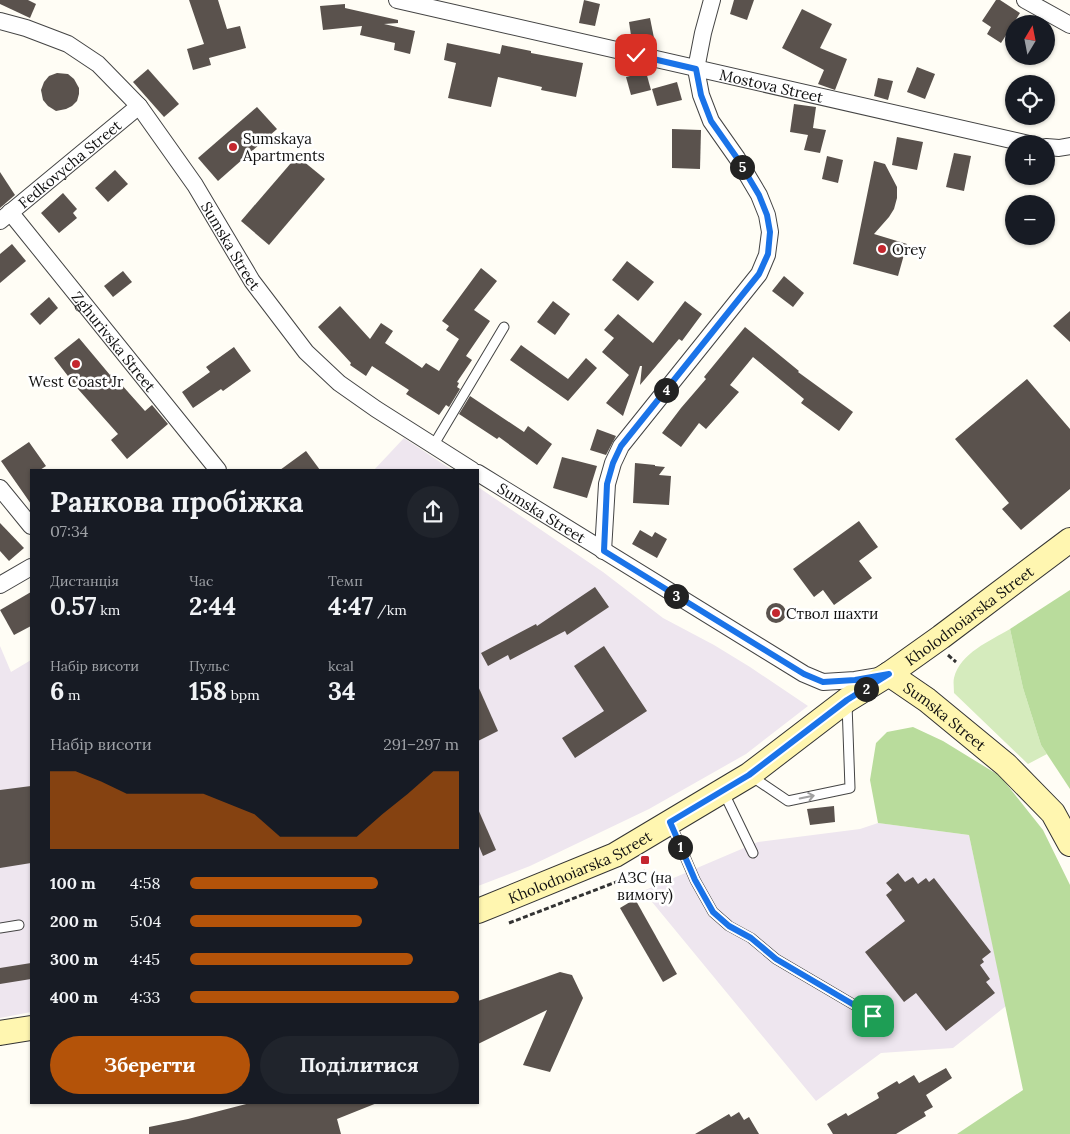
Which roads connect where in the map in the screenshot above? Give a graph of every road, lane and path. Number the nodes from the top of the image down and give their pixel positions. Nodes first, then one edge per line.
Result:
1 (397, 0) edge
2 (712, 0) edge
3 (1024, 0) edge
4 (0, 21) edge
5 (1070, 25) edge
6 (696, 69) junction
7 (139, 106) junction
8 (1005, 139) edge
9 (1070, 146) edge
10 (1055, 148) edge
11 (5, 217) edge
12 (504, 327) dead end
13 (433, 446) junction
14 (217, 469) edge
15 (470, 469) edge
16 (479, 474) edge
17 (0, 488) edge
18 (30, 525) edge
19 (1070, 540) edge
20 (604, 551) junction
21 (30, 568) edge
22 (0, 585) edge
23 (889, 674) junction
24 (847, 700) junction
25 (749, 775) junction
26 (723, 790) junction
27 (670, 822) junction
28 (1070, 844) edge
29 (753, 854) dead end
30 (645, 871) dead end
31 (479, 911) edge
32 (504, 924) dead end
33 (19, 925) dead end
34 (0, 928) edge
35 (873, 1016) dead end
36 (30, 1028) edge
37 (0, 1033) edge

1 - 6 street, Mostova Street
2 - 6 street
3 - 5 street
4 - 7 street, Sumska Street
6 - 8 street, Mostova Street
6 - 20 street
7 - 11 street, Fedkovycha Street
7 - 13 street, Sumska Street
9 - 10 street
11 - 14 street, Zghurivska Street
12 - 13 lane
13 - 15 street, Sumska Street
16 - 20 street, Sumska Street
17 - 18 street
19 - 23 main road, Kholodnoiarska Street
20 - 23 street, Sumska Street
21 - 22 street
23 - 24 main road, Kholodnoiarska Street
23 - 28 main road, Sumska Street
24 - 25 main road, Kholodnoiarska Street
25 -> 24 lane
25 - 26 main road, Kholodnoiarska Street
26 - 27 main road, Kholodnoiarska Street
26 - 29 lane
27 - 31 main road, Kholodnoiarska Street
27 - 35 lane
30 - 32 path
33 - 34 lane
36 - 37 main road

